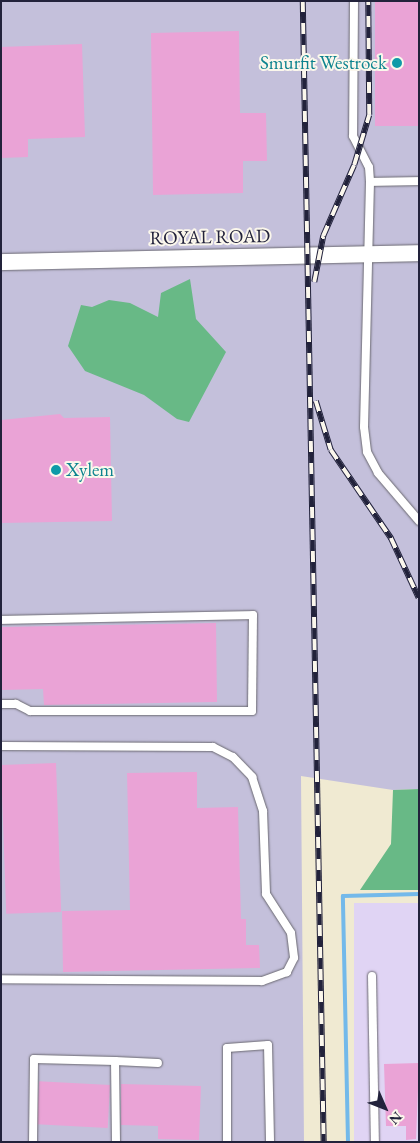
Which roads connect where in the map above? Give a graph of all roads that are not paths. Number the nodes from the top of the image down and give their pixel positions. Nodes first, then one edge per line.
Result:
1 (354, 1) edge
2 (419, 181) edge
3 (370, 182) junction
4 (419, 253) edge
5 (366, 254) junction
6 (1, 262) edge
7 (419, 521) edge
8 (1, 620) edge
9 (1, 704) edge
10 (1, 746) edge
11 (372, 976) dead end
12 (1, 979) edge
13 (115, 1061) junction
14 (158, 1063) dead end
15 (33, 1142) edge
16 (116, 1142) edge
17 (227, 1142) edge
18 (270, 1142) edge
19 (375, 1142) edge

1 - 3 lane
2 - 3 lane
3 - 5 lane
4 - 5 street, ROYAL ROAD
5 - 6 street, ROYAL ROAD
5 - 7 lane
8 - 9 lane
10 - 12 lane
11 - 19 lane
13 - 14 lane
13 - 15 lane
13 - 16 lane
17 - 18 lane

